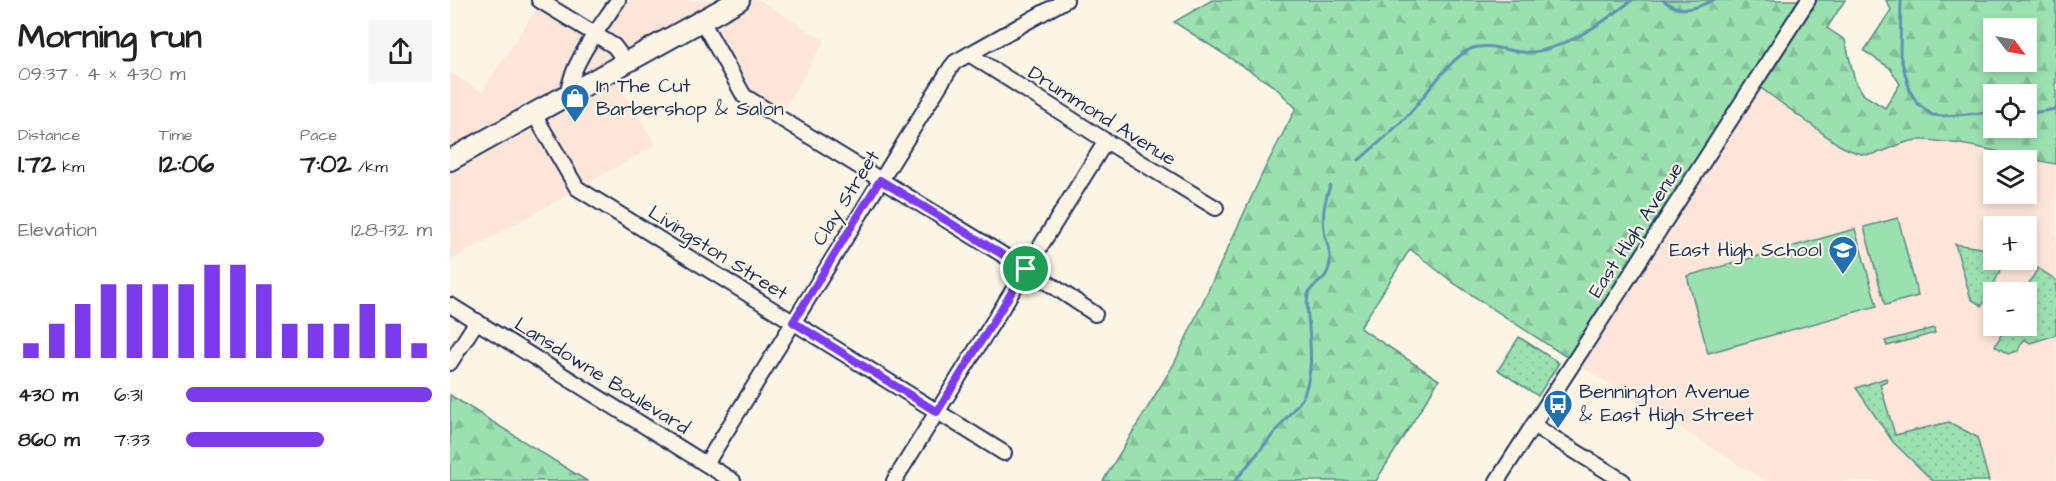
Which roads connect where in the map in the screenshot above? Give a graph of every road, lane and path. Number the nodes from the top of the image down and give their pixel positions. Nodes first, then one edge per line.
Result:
1 (539, 0) edge
2 (618, 0) edge
3 (739, 0) edge
4 (1066, 0) edge
5 (1808, 0) edge
6 (702, 21) junction
7 (596, 35) junction
8 (969, 54) junction
9 (626, 62) junction
10 (568, 93) junction
11 (534, 114) junction
12 (1106, 141) junction
13 (450, 160) edge
14 (880, 180) junction
15 (1216, 208) dead end
16 (1026, 269) junction
17 (450, 304) edge
18 (1095, 314) dead end
19 (477, 321) junction
20 (793, 322) junction
21 (450, 363) edge
22 (937, 412) junction
23 (1533, 425) junction
24 (1004, 453) dead end
25 (706, 464) junction
26 (733, 481) edge
27 (894, 481) edge
28 (1497, 481) edge
29 (1623, 481) edge

1 - 7 street
2 - 7 street
3 - 6 highway
4 - 8 street, Clay Street
5 - 23 street, East High Avenue
6 - 9 highway
6 - 14 street
7 - 9 street
7 - 10 street
8 - 12 street, Drummond Avenue
8 - 14 street, Clay Street
9 - 10 highway
10 - 11 highway
11 - 13 highway
11 - 20 street, Livingston Street
12 - 15 street, Drummond Avenue
12 - 16 street
14 - 16 street
14 - 20 street, Clay Street
16 - 18 street
16 - 22 street
17 - 19 street, Lansdowne Boulevard
19 - 21 street
19 - 25 street, Lansdowne Boulevard
20 - 22 street, Livingston Street
20 - 25 street, Clay Street
22 - 24 street, Livingston Street
22 - 27 street
23 - 28 street, East High Avenue
23 - 29 street
25 - 26 street, Lansdowne Boulevard

